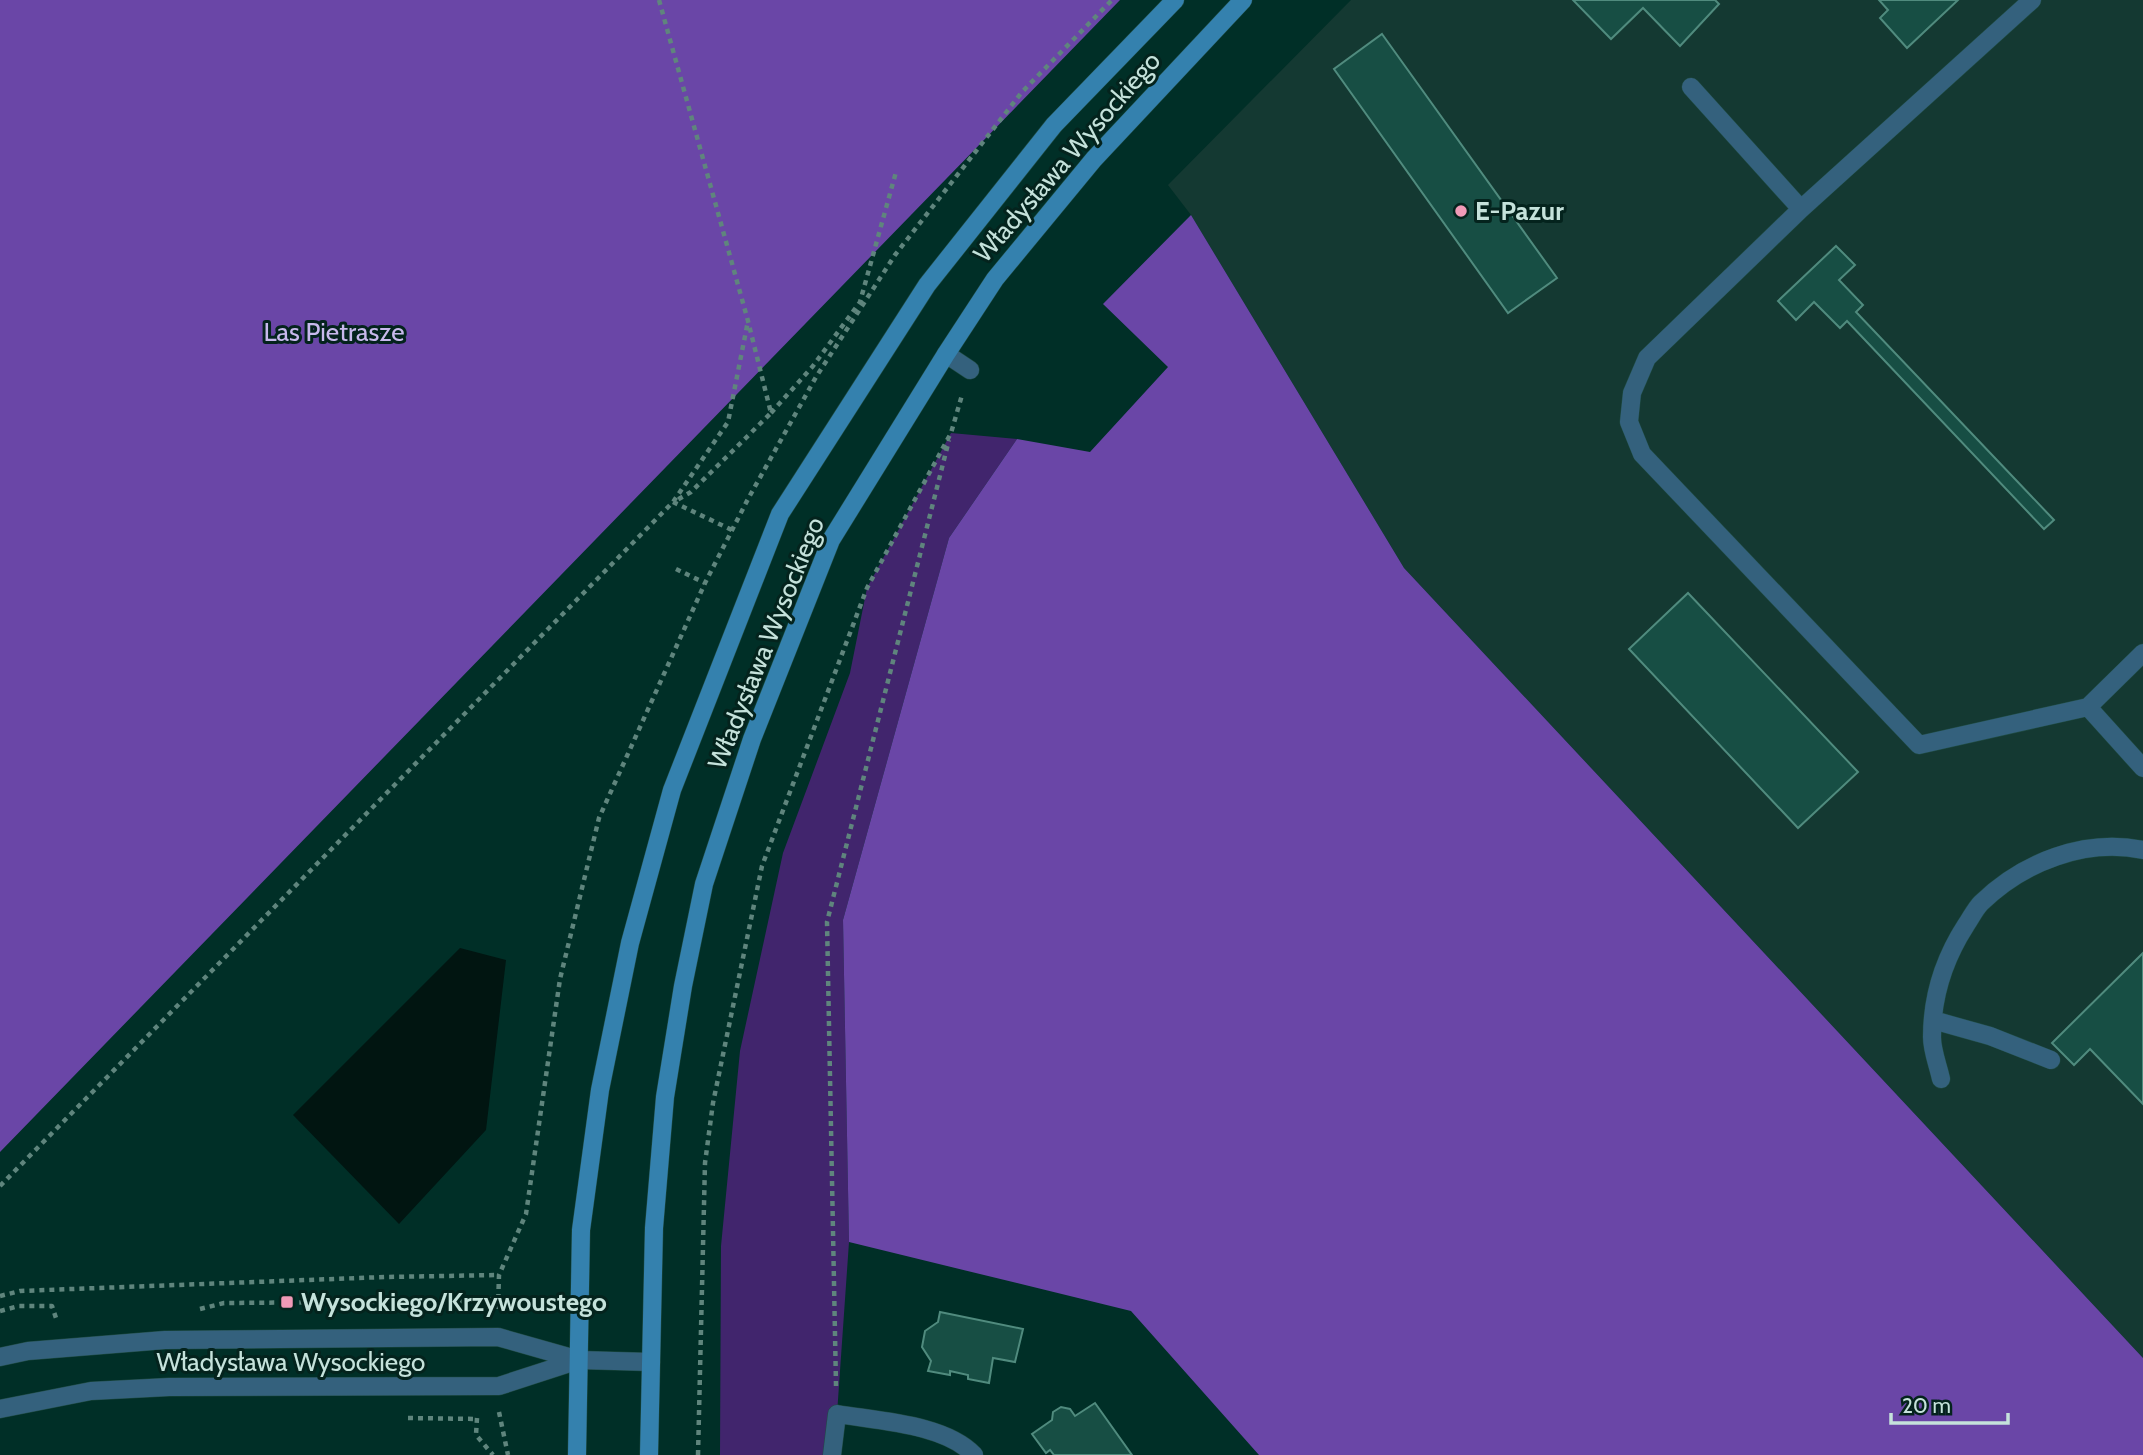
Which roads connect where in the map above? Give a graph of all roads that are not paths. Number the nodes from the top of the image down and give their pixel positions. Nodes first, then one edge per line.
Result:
1 (1175, 0) edge
2 (1243, 0) edge
3 (2022, 3) edge
4 (1691, 88) dead end
5 (1801, 209) junction
6 (946, 354) junction
7 (970, 370) road end
8 (2143, 653) edge
9 (2088, 707) junction
10 (2143, 768) edge
11 (2143, 850) edge
12 (1933, 1020) junction
13 (2051, 1060) dead end
14 (1941, 1079) dead end
15 (0, 1357) edge
16 (579, 1360) junction
17 (651, 1362) junction
18 (0, 1409) edge
19 (577, 1455) edge
20 (649, 1455) edge
21 (832, 1455) edge
22 (974, 1455) edge

1 - 16 main road, Władysława Wysockiego
2 - 6 main road, Władysława Wysockiego
3 - 5 street
4 - 5 street
5 - 9 street
6 - 7 street
6 - 17 main road, Władysława Wysockiego
8 - 9 street
9 - 10 street
11 - 12 street
12 - 13 street
12 - 14 street
15 - 16 street, Władysława Wysockiego
16 - 17 street, Władysława Wysockiego
16 - 18 street, Władysława Wysockiego
16 - 19 main road
17 - 20 main road
21 - 22 street

